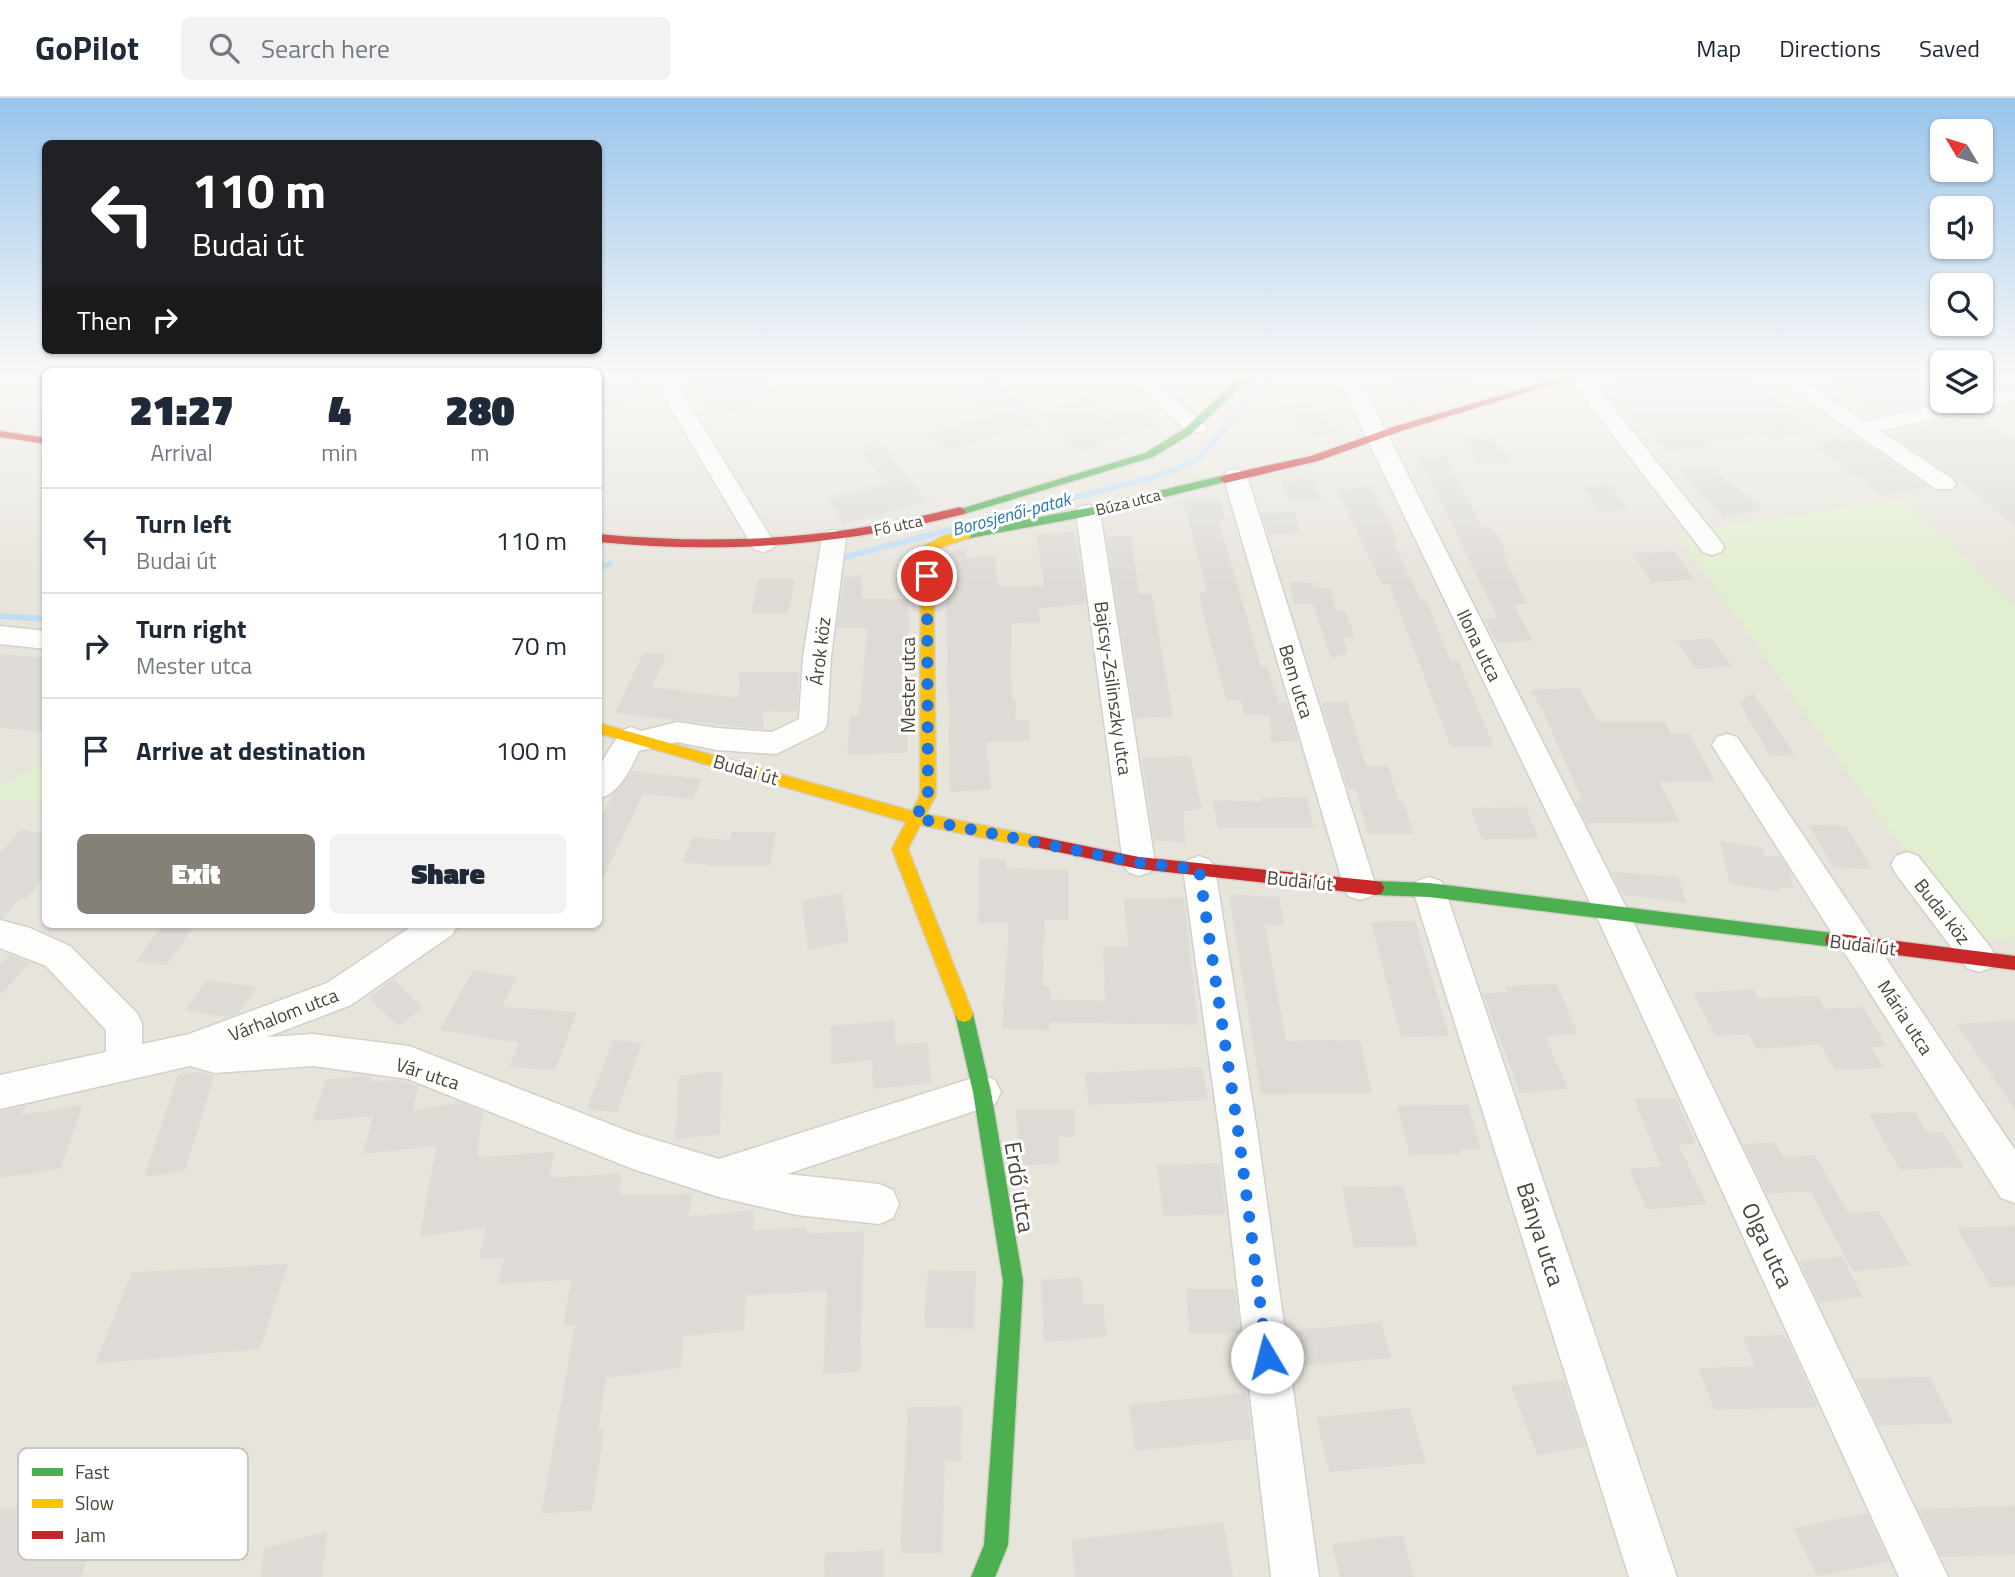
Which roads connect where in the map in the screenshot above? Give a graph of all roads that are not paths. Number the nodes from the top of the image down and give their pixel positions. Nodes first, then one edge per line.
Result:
1 (705, 447) edge
2 (1163, 447) edge
3 (1351, 447) edge
4 (1381, 447) edge
5 (1633, 447) edge
6 (1891, 447) edge
7 (1235, 476) junction
8 (1944, 484) dead end
9 (1088, 512) junction
10 (834, 537) junction
11 (602, 538) edge
12 (763, 544) junction
13 (1712, 547) dead end
14 (927, 548) joint
15 (0, 635) edge
16 (42, 640) edge
17 (602, 729) edge
18 (637, 740) junction
19 (1727, 745) dead end
20 (602, 783) edge
21 (915, 818) junction
22 (1139, 863) junction
23 (1907, 864) dead end
24 (1199, 869) junction
25 (1360, 887) junction
26 (1430, 890) junction
27 (1612, 913) junction
28 (435, 928) edge
29 (0, 934) edge
30 (1858, 944) junction
31 (1979, 958) junction
32 (2015, 962) edge
33 (190, 1050) junction
34 (124, 1062) junction
35 (0, 1092) edge
36 (982, 1092) junction
37 (719, 1178) junction
38 (2015, 1184) edge
39 (879, 1204) dead end
40 (983, 1577) edge
41 (1295, 1577) edge
42 (1653, 1577) edge
43 (1924, 1577) edge

1 - 12 street
2 - 10 street, Fő utca
3 - 7 street, Búza utca
4 - 27 street, Ilona utca
5 - 13 street
6 - 8 street
7 - 9 street, Búza utca
7 - 25 street, Bem utca
9 - 14 street, Búza utca
9 - 22 street, Bajcsy-Zsilinszky utca
10 - 12 street, Fő utca
10 - 18 street, Árok köz
11 - 12 street, Fő utca
14 - 21 street, Mester utca
15 - 16 street
17 - 18 street, Budai út
18 - 20 street
18 - 21 street, Budai út
19 - 30 street, Mária utca
21 - 22 street, Budai út
21 - 36 street, Erdő utca
22 - 24 street, Budai út
23 - 31 street, Budai köz
24 - 25 street, Budai út
24 - 41 street
25 - 26 street, Budai út
26 - 27 street, Budai út
26 - 42 street, Bánya utca
27 - 30 street, Budai út
27 - 43 street, Olga utca
28 - 33 street, Várhalom utca
29 - 34 street
30 - 31 street, Budai út
30 - 38 street, Mária utca
31 - 32 street, Budai út
33 - 34 street, Vár utca
33 - 37 street, Vár utca
34 - 35 street, Vár utca
36 - 37 street
36 - 40 street, Erdő utca
37 - 39 street, Vár utca

